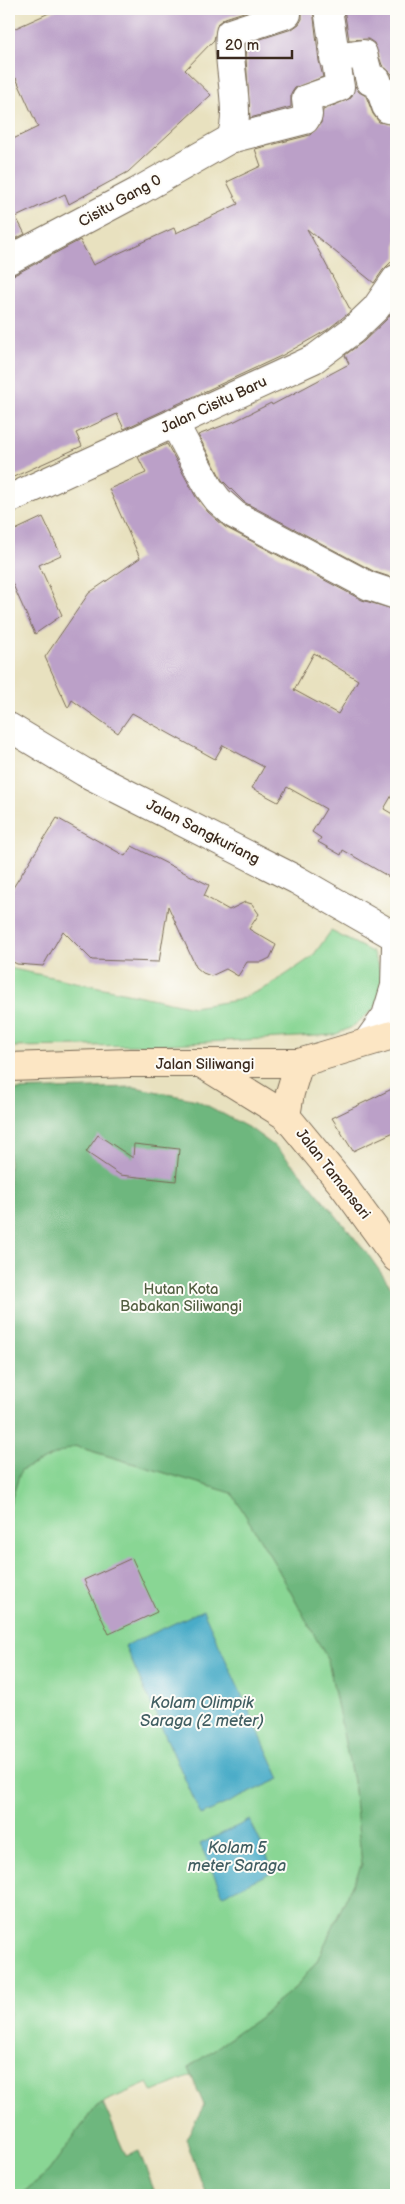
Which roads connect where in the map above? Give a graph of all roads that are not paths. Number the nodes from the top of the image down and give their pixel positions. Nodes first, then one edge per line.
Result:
1 (286, 9) edge
2 (328, 9) edge
3 (334, 58) junction
4 (396, 110) edge
5 (230, 139) junction
6 (9, 260) edge
7 (396, 279) edge
8 (174, 423) junction
9 (9, 499) edge
10 (396, 595) edge
11 (9, 727) edge
12 (396, 937) edge
13 (396, 946) edge
14 (396, 1034) edge
15 (368, 1041) junction
16 (299, 1063) junction
17 (204, 1065) junction
18 (9, 1067) edge
19 (286, 1116) junction
20 (396, 1258) edge

1 - 5 street
2 - 3 street
3 - 4 street
3 - 5 street, Cisitu Gang 0
5 - 6 street, Cisitu Gang 0
7 - 8 street, Jalan Cisitu Baru
8 - 9 street, Jalan Cisitu Baru
8 - 10 street
11 - 12 street, Jalan Sangkuriang
13 - 15 street
14 - 15 main road, Jalan Siliwangi
15 - 16 main road, Jalan Siliwangi
16 - 17 main road, Jalan Siliwangi
16 - 19 main road, Jalan Tamansari
17 - 18 main road, Jalan Siliwangi
17 - 19 main road, Jalan Tamansari
19 - 20 main road, Jalan Tamansari

